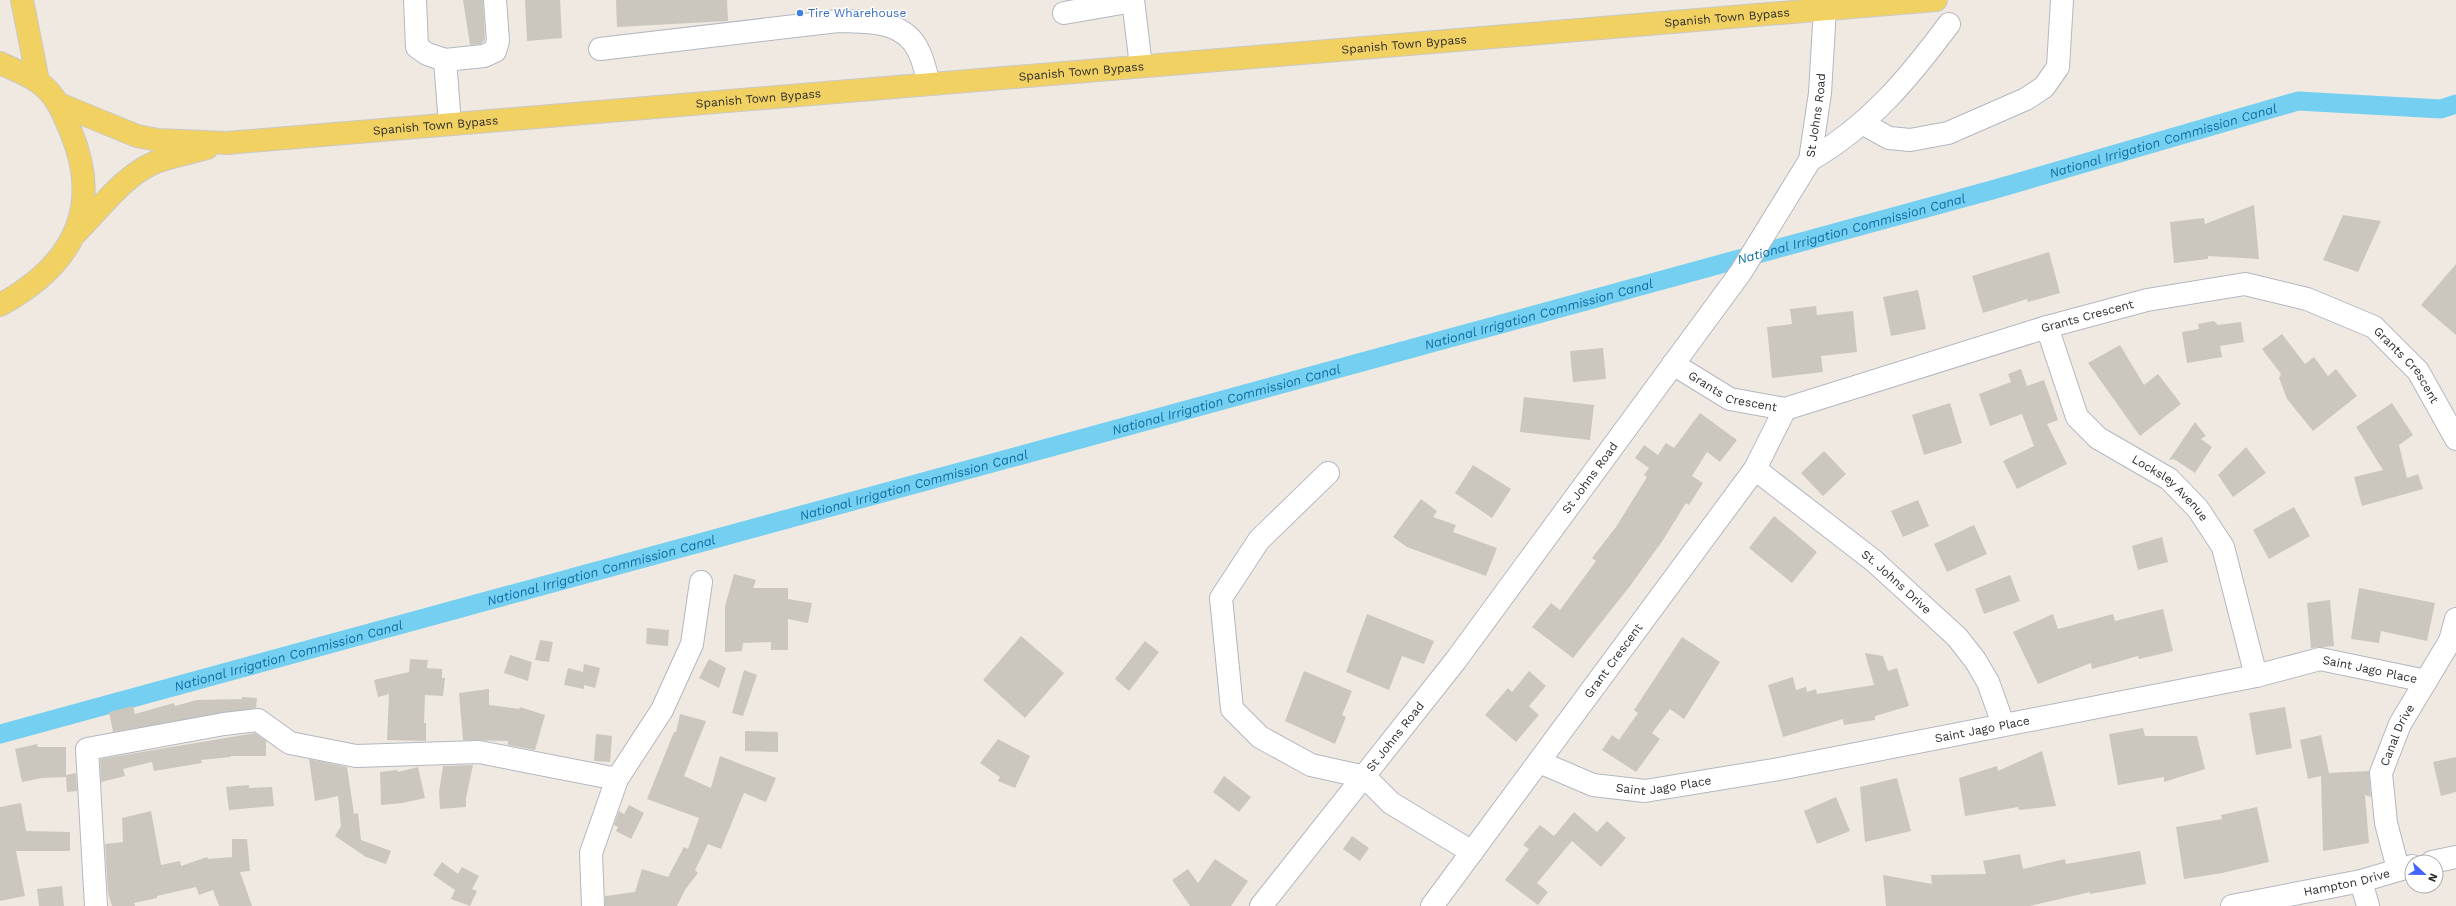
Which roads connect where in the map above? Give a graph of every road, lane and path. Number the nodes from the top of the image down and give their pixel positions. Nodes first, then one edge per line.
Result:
1 (22, 0) edge
2 (415, 0) edge
3 (495, 0) edge
4 (1936, 0) edge
5 (2062, 0) edge
6 (1133, 1) edge
7 (1825, 8) junction
8 (1064, 13) dead end
9 (1949, 24) dead end
10 (600, 49) dead end
11 (445, 60) junction
12 (0, 63) edge
13 (1141, 66) junction
14 (38, 81) junction
15 (929, 84) junction
16 (59, 104) junction
17 (1862, 123) junction
18 (450, 124) junction
19 (227, 143) junction
20 (1810, 160) junction
21 (76, 233) junction
22 (0, 304) edge
23 (2047, 327) junction
24 (1673, 364) junction
25 (1785, 409) junction
26 (2456, 439) edge
27 (1755, 469) junction
28 (1328, 473) dead end
29 (701, 582) dead end
30 (2456, 619) edge
31 (2453, 640) edge
32 (2256, 676) junction
33 (2426, 681) junction
34 (2003, 724) junction
35 (1539, 762) junction
36 (1365, 777) junction
37 (617, 779) junction
38 (1472, 852) junction
39 (2456, 857) edge
40 (2444, 860) edge
41 (2404, 865) edge
42 (2404, 867) edge
43 (2361, 881) junction
44 (96, 906) edge
45 (593, 906) edge
46 (1261, 906) edge
47 (1432, 906) edge
48 (2232, 906) edge
49 (2368, 906) edge

1 - 14 main road
2 - 11 street
3 - 11 street
4 - 7 main road, Spanish Town Bypass
5 - 17 street
6 - 8 street
6 - 13 street
7 - 13 main road, Spanish Town Bypass
7 - 20 street, St Johns Road
9 - 17 street
10 - 15 street
11 - 18 street
12 - 14 main road
13 - 15 main road, Spanish Town Bypass
14 - 16 main road
15 - 18 main road, Spanish Town Bypass
16 - 19 main road, Spanish Town Bypass
16 - 21 main road
17 - 20 street
18 - 19 main road, Spanish Town Bypass
19 - 21 main road, Spanish Town Bypass
20 - 24 street, St Johns Road
21 - 22 main road
23 - 25 street, Grants Crescent
23 - 26 street, Grants Crescent
23 - 32 street, Locksley Avenue
24 - 25 street, Grants Crescent
24 - 36 street, St Johns Road
25 - 27 street, Grant Crescent
27 - 34 street, St. Johns Drive
27 - 35 street, Grant Crescent
28 - 36 street
29 - 37 street
30 - 31 street
31 - 33 street, Canal Drive
32 - 33 street, Saint Jago Place
32 - 34 street, Saint Jago Place
33 - 41 street, Canal Drive
34 - 35 street, Saint Jago Place
35 - 38 street, Grant Crescent
36 - 38 street
36 - 46 street, St Johns Road
37 - 44 street
37 - 45 street
38 - 47 street, Grant Crescent
39 - 40 street
42 - 43 street, Hampton Drive
43 - 48 street, Hampton Drive
43 - 49 street

